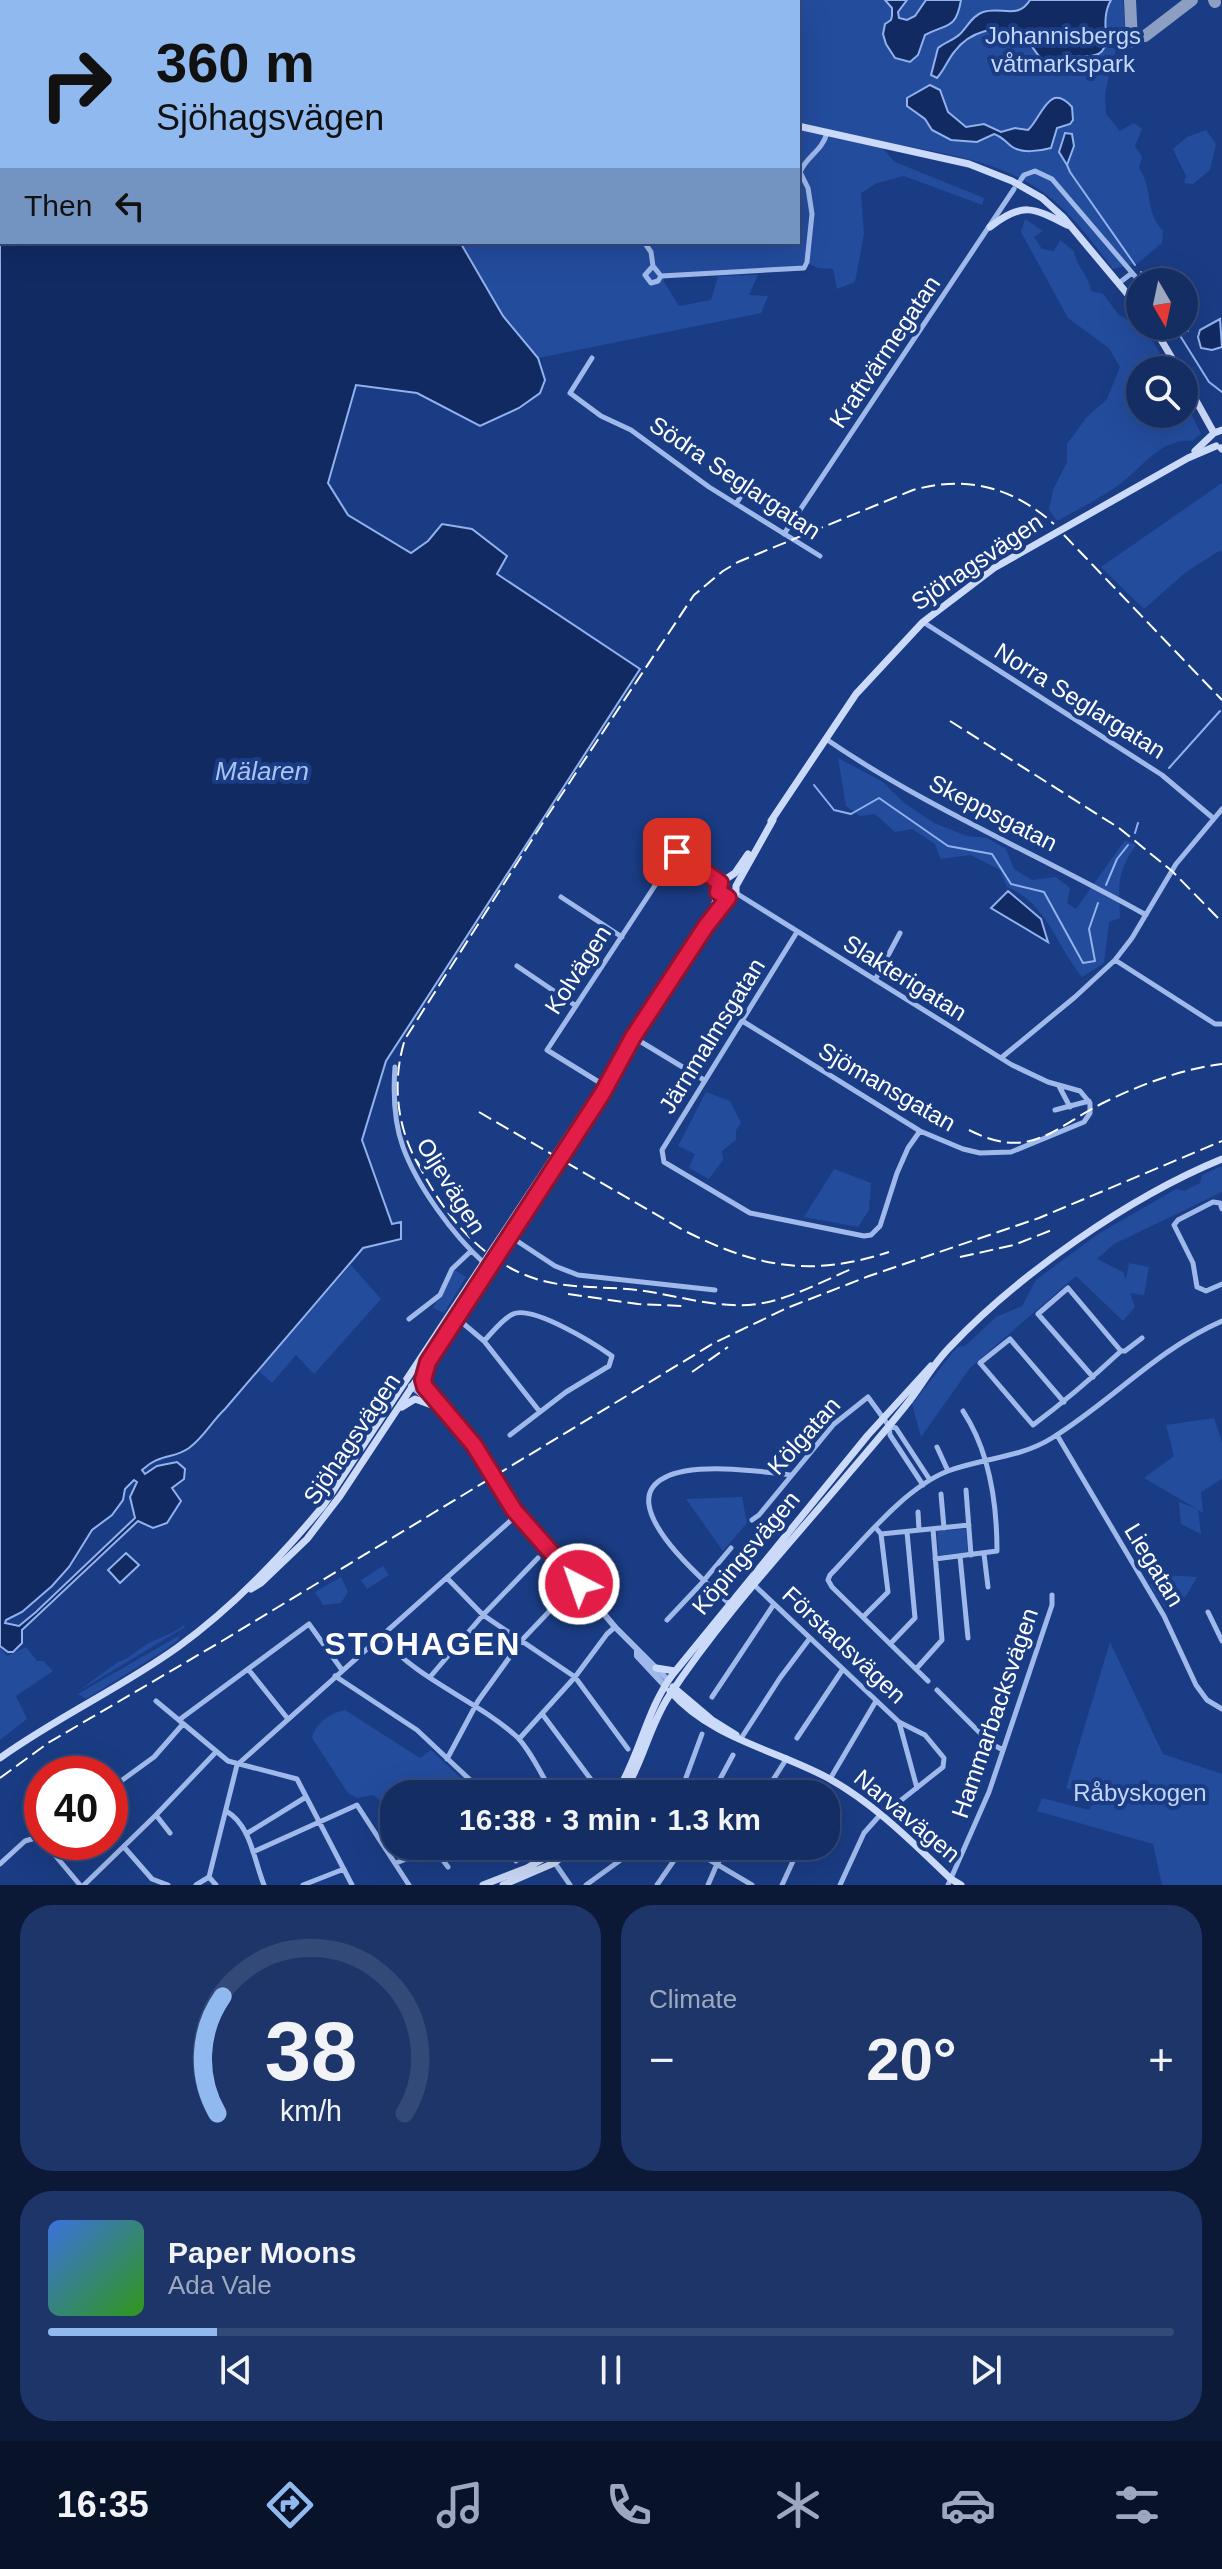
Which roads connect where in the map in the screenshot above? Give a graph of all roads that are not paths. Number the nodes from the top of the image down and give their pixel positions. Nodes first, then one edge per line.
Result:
1 (800, 126) edge
2 (827, 132) junction
3 (1020, 181) dead end
4 (1014, 189) dead end
5 (990, 227) junction
6 (1076, 230) junction
7 (645, 244) edge
8 (653, 266) junction
9 (1128, 268) edge
10 (661, 276) junction
11 (1126, 278) edge
12 (1119, 283) junction
13 (1126, 292) edge
14 (592, 358) dead end
15 (1198, 401) edge
16 (1217, 432) edge
17 (1220, 448) edge
18 (1188, 458) junction
19 (748, 485) dead end
20 (736, 504) junction
21 (784, 534) junction
22 (820, 556) dead end
23 (923, 622) junction
24 (825, 738) junction
25 (1222, 809) edge
26 (1213, 818) junction
27 (773, 820) junction
28 (669, 847) dead end
29 (677, 852) junction
30 (729, 880) junction
31 (719, 888) junction
32 (733, 893) junction
33 (561, 897) dead end
34 (1146, 915) junction
35 (706, 926) junction
36 (797, 932) junction
37 (900, 933) dead end
38 (622, 937) junction
39 (1115, 960) junction
40 (517, 966) dead end
41 (875, 980) junction
42 (576, 1006) junction
43 (744, 1022) junction
44 (1220, 1026) edge
45 (630, 1041) junction
46 (1001, 1058) junction
47 (395, 1067) dead end
48 (704, 1080) junction
49 (603, 1085) junction
50 (1059, 1085) junction
51 (1087, 1099) junction
52 (1070, 1107) junction
53 (1055, 1110) dead end
54 (920, 1131) junction
55 (1222, 1159) edge
56 (1222, 1209) edge
57 (507, 1235) junction
58 (471, 1251) junction
59 (486, 1265) junction
60 (1222, 1284) edge
61 (715, 1290) dead end
62 (454, 1317) junction
63 (409, 1319) dead end
64 (1222, 1321) edge
65 (1142, 1338) dead end
66 (484, 1341) junction
67 (1121, 1351) junction
68 (939, 1359) junction
69 (428, 1362) junction
70 (1093, 1377) junction
71 (408, 1384) junction
72 (1064, 1402) junction
73 (440, 1408) junction
74 (963, 1411) dead end
75 (540, 1412) junction
76 (391, 1417) junction
77 (882, 1418) junction
78 (889, 1426) junction
79 (510, 1435) dead end
80 (1057, 1435) junction
81 (937, 1447) dead end
82 (986, 1461) junction
83 (358, 1469) junction
84 (948, 1471) junction
85 (791, 1475) junction
86 (930, 1480) junction
87 (923, 1485) junction
88 (966, 1490) dead end
89 (941, 1494) dead end
90 (323, 1506) junction
91 (918, 1512) dead end
92 (518, 1514) junction
93 (752, 1520) dead end
94 (317, 1525) junction
95 (969, 1525) junction
96 (876, 1528) junction
97 (944, 1528) junction
98 (933, 1529) junction
99 (919, 1530) junction
100 (907, 1532) junction
101 (881, 1534) junction
102 (731, 1548) dead end
103 (984, 1554) junction
104 (971, 1555) junction
105 (960, 1556) junction
106 (538, 1558) dead end
107 (935, 1559) junction
108 (447, 1578) junction
109 (703, 1580) junction
110 (752, 1583) junction
111 (988, 1587) dead end
112 (242, 1594) junction
113 (1052, 1595) dead end
114 (561, 1599) dead end
115 (774, 1604) junction
116 (732, 1606) junction
117 (1208, 1612) dead end
118 (483, 1615) junction
119 (863, 1617) junction
120 (667, 1620) dead end
121 (615, 1627) junction
122 (381, 1636) junction
123 (810, 1638) junction
124 (968, 1638) dead end
125 (522, 1640) junction
126 (1222, 1641) edge
127 (890, 1644) junction
128 (692, 1650) junction
129 (637, 1651) junction
130 (656, 1668) junction
131 (248, 1669) junction
132 (843, 1669) junction
133 (916, 1669) junction
134 (342, 1670) junction
135 (675, 1671) junction
136 (335, 1676) junction
137 (430, 1677) junction
138 (575, 1677) junction
139 (682, 1677) junction
140 (928, 1681) dead end
141 (670, 1687) junction
142 (937, 1690) dead end
143 (712, 1697) dead end
144 (688, 1700) junction
145 (156, 1701) dead end
146 (876, 1701) junction
147 (474, 1707) junction
148 (1222, 1709) edge
149 (543, 1715) junction
150 (288, 1719) junction
151 (181, 1722) junction
152 (899, 1722) junction
153 (702, 1734) dead end
154 (797, 1738) dead end
155 (519, 1739) junction
156 (740, 1740) junction
157 (628, 1749) dead end
158 (1003, 1750) junction
159 (216, 1752) junction
160 (733, 1755) dead end
161 (0, 1758) edge
162 (787, 1758) junction
163 (447, 1759) junction
164 (237, 1765) junction
165 (128, 1776) edge
166 (830, 1779) junction
167 (470, 1780) edge
168 (544, 1780) edge
169 (591, 1780) edge
170 (624, 1780) edge
171 (631, 1780) edge
172 (685, 1780) edge
173 (720, 1780) edge
174 (773, 1780) edge
175 (917, 1788) junction
176 (306, 1797) junction
177 (890, 1809) dead end
178 (226, 1811) junction
179 (881, 1814) junction
180 (156, 1815) junction
181 (320, 1821) junction
182 (170, 1833) dead end
183 (246, 1834) junction
184 (24, 1842) edge
185 (128, 1843) edge
186 (128, 1852) edge
187 (253, 1852) junction
188 (60, 1860) edge
189 (110, 1860) edge
190 (552, 1860) junction
191 (621, 1860) edge
192 (675, 1860) edge
193 (710, 1860) edge
194 (720, 1860) edge
195 (794, 1860) edge
196 (396, 1863) junction
197 (0, 1864) edge
198 (717, 1864) junction
199 (448, 1867) dead end
200 (344, 1869) junction
201 (209, 1877) junction
202 (949, 1882) edge
203 (82, 1885) edge
204 (168, 1885) edge
205 (196, 1885) edge
206 (216, 1885) edge
207 (264, 1885) edge
208 (303, 1885) edge
209 (352, 1885) edge
210 (409, 1885) edge
211 (483, 1885) edge
212 (503, 1885) edge
213 (570, 1885) edge
214 (586, 1885) edge
215 (657, 1885) edge
216 (708, 1885) edge
217 (752, 1885) edge
218 (782, 1885) edge
219 (840, 1885) edge
220 (961, 1885) edge

1 - 2 main road
2 - 6 main road
2 - 10 street
3 - 9 street
4 - 5 street, Kraftvärmegatan
5 - 6 main road
5 - 21 street, Kraftvärmegatan
6 - 12 main road
7 - 8 street
8 - 10 street
8 - 10 street
11 - 12 street
12 - 13 main road
14 - 20 street, Södra Seglargatan
15 - 16 main road
16 - 17 main road
16 - 18 main road, Sjöhagsvägen
17 - 18 main road, Sjöhagsvägen
18 - 23 main road, Sjöhagsvägen
19 - 20 street
20 - 21 street, Södra Seglargatan
21 - 22 street, Södra Seglargatan
23 - 24 main road, Sjöhagsvägen
23 - 26 street, Norra Seglargatan
24 - 27 main road, Sjöhagsvägen
24 - 34 street, Skeppsgatan
25 - 26 street
26 - 34 street
27 - 30 main road, Sjöhagsvägen
27 - 32 main road, Sjöhagsvägen
28 - 29 street
29 - 31 street
29 - 38 street, Kolvägen
30 - 31 main road
30 - 32 main road
31 - 32 main road
31 - 35 main road, Sjöhagsvägen
32 - 35 main road, Sjöhagsvägen
32 - 36 street, Slakterigatan
33 - 38 street
34 - 39 street
35 - 45 main road, Sjöhagsvägen
36 - 41 street, Slakterigatan
36 - 43 street, Järnmalmsgatan
37 - 41 street
38 - 42 street, Kolvägen
39 - 44 street
39 - 46 street
40 - 42 street
41 - 46 street, Slakterigatan
42 - 49 street, Kolvägen
43 - 48 street, Järnmalmsgatan
43 - 54 street, Sjömansgatan
45 - 48 street
45 - 49 main road, Sjöhagsvägen
46 - 50 street, Slakterigatan
47 - 58 street, Oljevägen
48 - 54 street, Järnmalmsgatan
49 - 57 main road, Sjöhagsvägen
50 - 51 street, Slakterigatan
50 - 52 street
51 - 52 street
51 - 54 street, Sjömansgatan
52 - 53 street
55 - 68 main road, Köpingsvägen
56 - 60 street
57 - 59 main road, Sjöhagsvägen
57 - 61 street
58 - 59 street, Oljevägen
58 - 63 street
59 - 62 main road, Sjöhagsvägen
62 - 66 street
62 - 69 main road, Sjöhagsvägen
62 - 71 main road, Sjöhagsvägen
64 - 80 street
65 - 67 street
66 - 75 street
66 - 75 street
67 - 70 street
67 - 70 street
68 - 77 main road, Köpingsvägen
68 - 78 main road, Köpingsvägen
69 - 71 main road, Sjöhagsvägen
69 - 73 main road
70 - 72 street
71 - 73 street
71 - 76 main road, Sjöhagsvägen
71 - 90 main road, Sjöhagsvägen
72 - 72 street
73 - 76 main road
73 - 92 street, bridge
74 - 82 street
75 - 79 street
76 - 83 main road, Sjöhagsvägen
77 - 78 street
77 - 85 street, Kölgatan
77 - 110 main road, Köpingsvägen
78 - 86 street
78 - 87 street
78 - 110 main road, Köpingsvägen
80 - 82 street
80 - 148 street, Liegatan
81 - 84 street
82 - 84 street
82 - 103 street
83 - 90 main road
83 - 94 main road, Sjöhagsvägen
84 - 86 street
85 - 93 street, Kölgatan
85 - 109 street
86 - 87 street
87 - 96 street
88 - 95 street
89 - 97 street
90 - 94 main road
90 - 112 main road, Sjöhagsvägen
91 - 99 street
92 - 108 street
92 - 121 street
94 - 112 main road, Sjöhagsvägen
95 - 97 street
95 - 104 street
96 - 101 street
96 - 119 street
97 - 98 street
98 - 99 street
98 - 107 street
99 - 100 street
100 - 101 street
100 - 127 street
101 - 119 street
102 - 109 street
103 - 104 street
103 - 111 street
104 - 105 street
105 - 107 street
105 - 124 street
106 - 118 street
107 - 133 street
108 - 118 street
108 - 122 street
109 - 116 street
109 - 120 street
110 - 115 street, Förstadsvägen
110 - 116 main road, Köpingsvägen
112 - 161 main road, Sjöhagsvägen
113 - 158 street, Hammarbacksvägen
114 - 125 street
115 - 123 street, Förstadsvägen
115 - 143 street
116 - 128 main road, Köpingsvägen
116 - 139 main road, Köpingsvägen
117 - 126 street, Liegatan
118 - 125 street
118 - 137 street
119 - 127 street
121 - 129 street
121 - 138 street
122 - 134 street
122 - 137 street
123 - 132 street, Förstadsvägen
123 - 156 street
125 - 138 street
125 - 147 street
127 - 133 street
128 - 135 main road, Köpingsvägen
128 - 141 main road
129 - 130 street
129 - 141 street
130 - 135 main road
130 - 141 street
131 - 134 street
131 - 150 street
131 - 151 street
132 - 146 street, Förstadsvägen
132 - 154 street
133 - 140 street
134 - 136 street
135 - 141 main road, Köpingsvägen
136 - 150 street
136 - 163 street
137 - 147 street
138 - 149 street
138 - 157 street
139 - 141 main road, Köpingsvägen
139 - 144 main road
141 - 144 main road, Narvavägen
141 - 156 main road, Narvavägen
141 - 170 main road, Köpingsvägen
141 - 171 main road
142 - 158 street
144 - 156 main road, Narvavägen
145 - 151 street
146 - 152 street, Förstadsvägen
146 - 166 street
147 - 155 street
147 - 163 street
149 - 155 street
149 - 169 street
150 - 164 street
151 - 159 street
151 - 165 street
152 - 175 street, Förstadsvägen
152 - 175 street
153 - 172 street
155 - 168 street
156 - 162 main road, Narvavägen
158 - 202 street, Hammarbacksvägen
159 - 164 street
159 - 180 street
160 - 173 street
162 - 166 main road, Narvavägen
162 - 174 street
163 - 167 street
164 - 176 street
164 - 178 street
166 - 179 main road, Narvavägen
175 - 177 street
176 - 181 street
176 - 183 street
178 - 183 street
178 - 201 street
179 - 202 main road, Narvavägen
179 - 219 street
180 - 182 street
180 - 185 street
181 - 187 street
181 - 196 street
181 - 200 street
183 - 187 street
184 - 197 street
186 - 204 street
187 - 207 street
188 - 203 street
189 - 203 street
190 - 211 main road
190 - 212 main road
190 - 213 street
191 - 214 street
192 - 215 street
193 - 198 street
194 - 198 street
195 - 218 street
196 - 199 street
196 - 210 street
198 - 216 street
198 - 217 street
200 - 208 street
200 - 209 street
201 - 205 street
201 - 206 street
202 - 220 main road, Narvavägen

